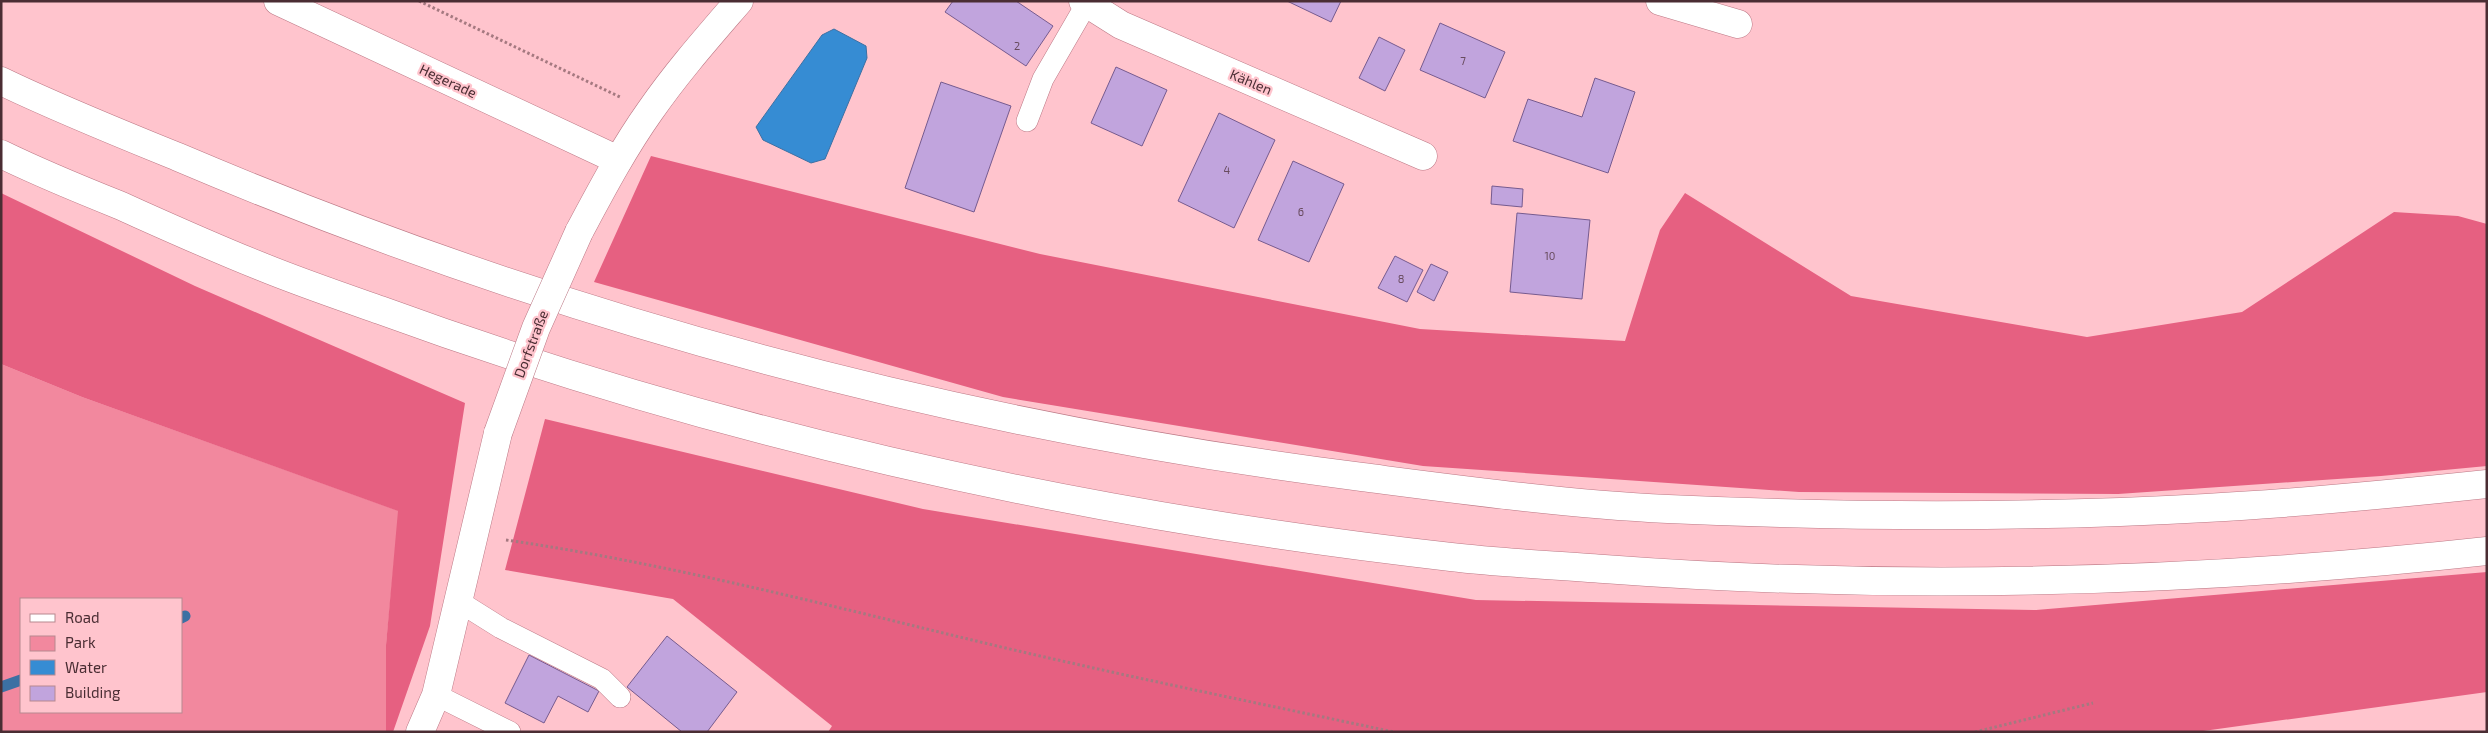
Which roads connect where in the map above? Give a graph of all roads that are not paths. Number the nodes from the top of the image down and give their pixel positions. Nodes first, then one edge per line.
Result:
1 (278, 1) edge
2 (739, 1) edge
3 (1660, 1) edge
4 (1085, 2) edge
5 (1738, 24) dead end
6 (1, 81) edge
7 (1027, 121) dead end
8 (1, 154) edge
9 (1423, 156) dead end
10 (618, 160) junction
11 (2487, 484) edge
12 (2487, 551) edge
13 (458, 601) junction
14 (436, 696) junction
15 (620, 697) dead end
16 (420, 732) edge
17 (510, 732) edge

1 - 10 main road, Hegerade
2 - 10 main road, Dorfstraße
3 - 5 main road
4 - 7 lane
4 - 9 main road, Kählen
6 - 11 main road
8 - 12 main road
10 - 13 main road, Dorfstraße, bridge
13 - 14 main road, Dorfstraße
13 - 15 lane
14 - 16 main road, Dorfstraße
14 - 17 lane

